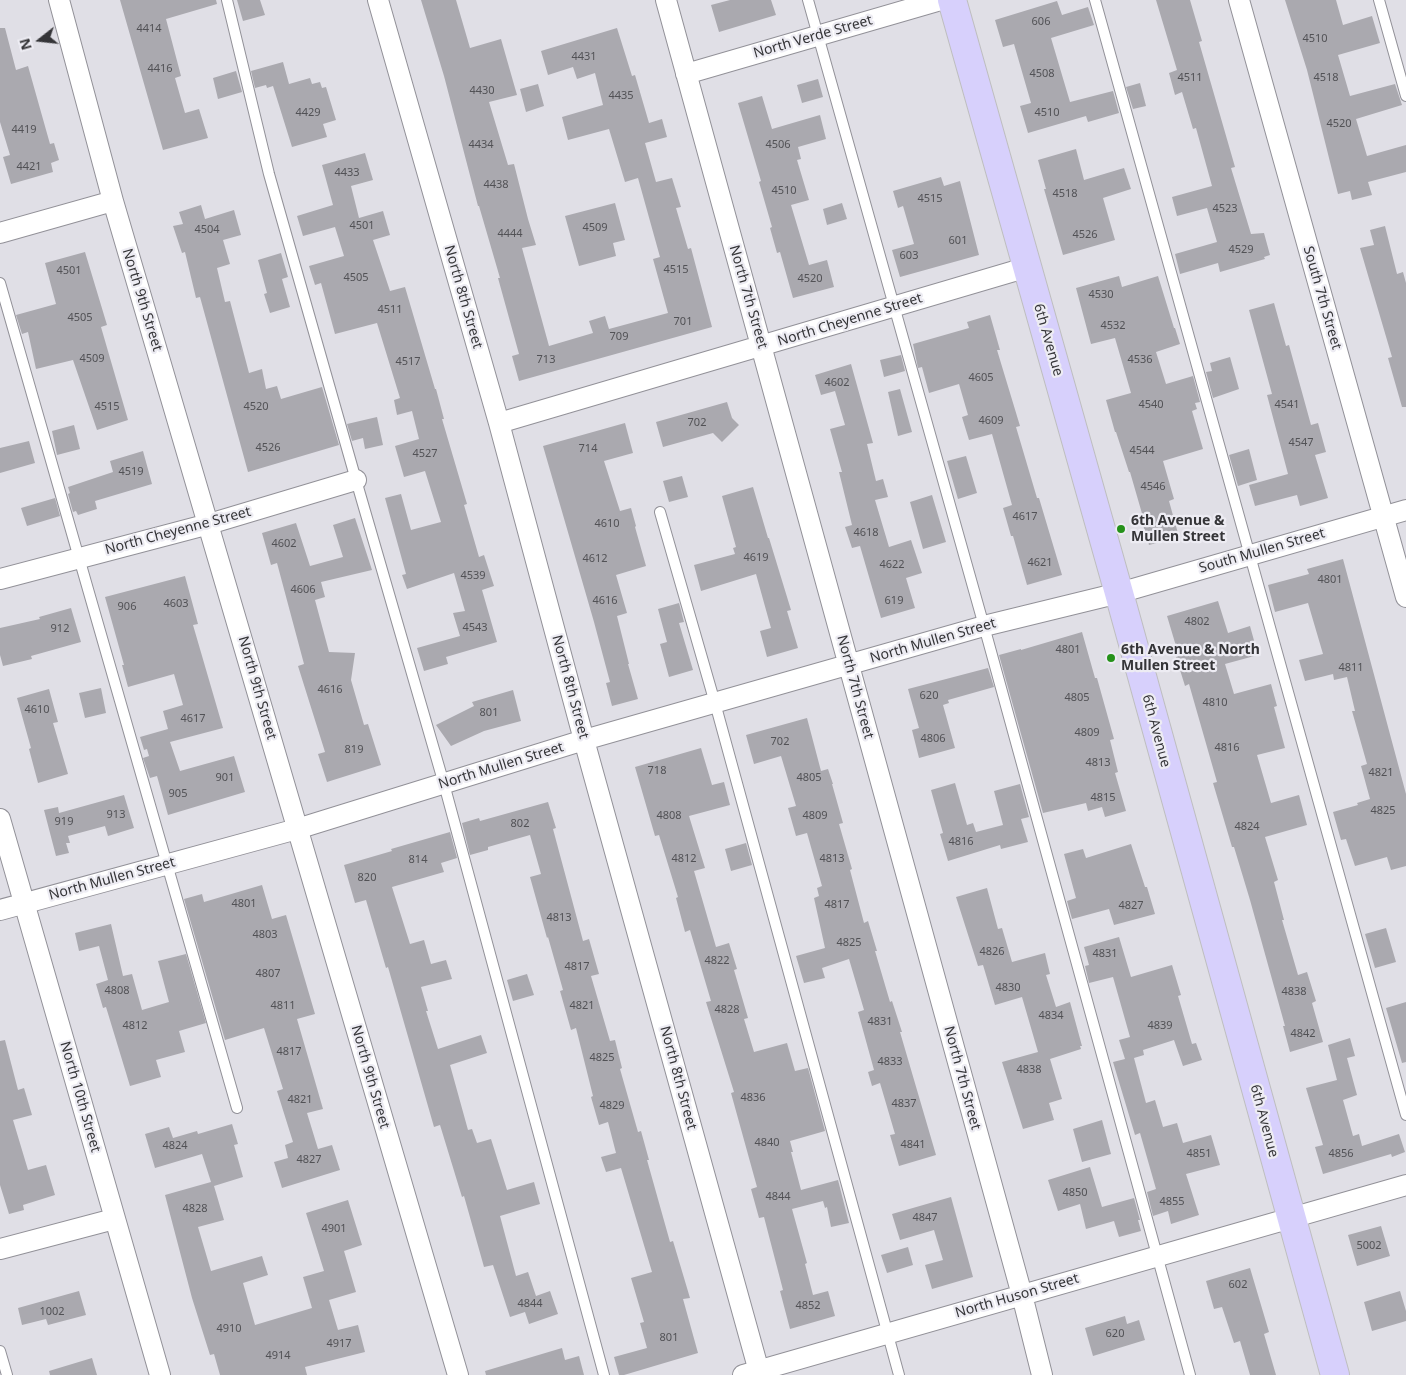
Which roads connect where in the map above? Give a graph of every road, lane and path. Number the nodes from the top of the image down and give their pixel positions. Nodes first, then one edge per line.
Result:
1 (59, 0) edge
2 (227, 0) edge
3 (378, 0) edge
4 (666, 0) edge
5 (808, 0) edge
6 (941, 0) edge
7 (952, 0) edge
8 (1095, 0) edge
9 (1238, 0) edge
10 (1379, 0) edge
11 (818, 35) junction
12 (686, 74) junction
13 (1406, 96) edge
14 (113, 201) junction
15 (0, 233) edge
16 (1028, 267) junction
17 (0, 283) edge
18 (894, 307) junction
19 (762, 346) junction
20 (499, 423) junction
21 (356, 480) junction
22 (1406, 510) edge
23 (660, 512) dead end
24 (1384, 516) junction
25 (209, 524) junction
26 (1250, 555) junction
27 (80, 558) junction
28 (0, 579) edge
29 (1118, 593) junction
30 (1406, 597) edge
31 (984, 626) junction
32 (849, 665) junction
33 (715, 703) junction
34 (584, 740) junction
35 (444, 784) junction
36 (0, 819) edge
37 (298, 829) junction
38 (168, 864) junction
39 (25, 903) junction
40 (0, 910) edge
41 (237, 1108) dead end
42 (1406, 1115) edge
43 (1406, 1184) edge
44 (1291, 1217) junction
45 (114, 1219) junction
46 (0, 1249) edge
47 (1158, 1256) junction
48 (1022, 1294) junction
49 (888, 1333) junction
50 (0, 1351) edge
51 (754, 1374) edge
52 (7, 1375) edge
53 (160, 1375) edge
54 (458, 1375) edge
55 (604, 1375) edge
56 (899, 1375) edge
57 (1042, 1375) edge
58 (1190, 1375) edge
59 (1335, 1375) edge

1 - 14 street, North 9th Street
2 - 21 lane
3 - 20 street, North 8th Street
4 - 12 street, North 7th Street
5 - 11 lane
6 - 11 street, North Verde Street
7 - 16 main road, 6th Avenue
8 - 26 lane
9 - 24 street, South 7th Street
10 - 13 lane
11 - 12 street, North Verde Street
11 - 18 lane
12 - 19 street, North 7th Street
14 - 15 street
14 - 25 street, North 9th Street
16 - 18 street, North Cheyenne Street
16 - 29 main road, 6th Avenue
17 - 27 lane
18 - 19 street, North Cheyenne Street
18 - 31 lane
19 - 20 street, North Cheyenne Street
19 - 32 street, North 7th Street
20 - 34 street, North 8th Street
21 - 25 street, North Cheyenne Street
21 - 35 lane
22 - 24 street, South Mullen Street
23 - 33 lane
24 - 26 street, South Mullen Street
24 - 30 street, South 7th Street
25 - 27 street, North Cheyenne Street
25 - 37 street, North 9th Street
26 - 29 street, South Mullen Street
26 - 42 lane
27 - 28 street, North Cheyenne Street
27 - 38 lane
29 - 31 street, North Mullen Street
29 - 44 main road, 6th Avenue
31 - 32 street, North Mullen Street
31 - 47 lane
32 - 33 street, North Mullen Street
32 - 48 street, North 7th Street
33 - 34 street, North Mullen Street
33 - 49 lane
34 - 35 street, North Mullen Street
34 - 51 street, North 8th Street
35 - 37 street, North Mullen Street
35 - 55 lane
36 - 39 street, North 10th Street
37 - 38 street, North Mullen Street
37 - 54 street, North 9th Street
38 - 39 street, North Mullen Street
38 - 41 lane
39 - 40 street, North Mullen Street
39 - 45 street, North 10th Street
43 - 44 street, North Huson Street
44 - 47 street, North Huson Street
44 - 59 main road, 6th Avenue
45 - 46 street
45 - 53 street, North 10th Street
47 - 48 street, North Huson Street
47 - 58 lane
48 - 49 street, North Huson Street
48 - 57 street, North 7th Street
49 - 51 street, North Huson Street
49 - 56 lane
50 - 52 lane

